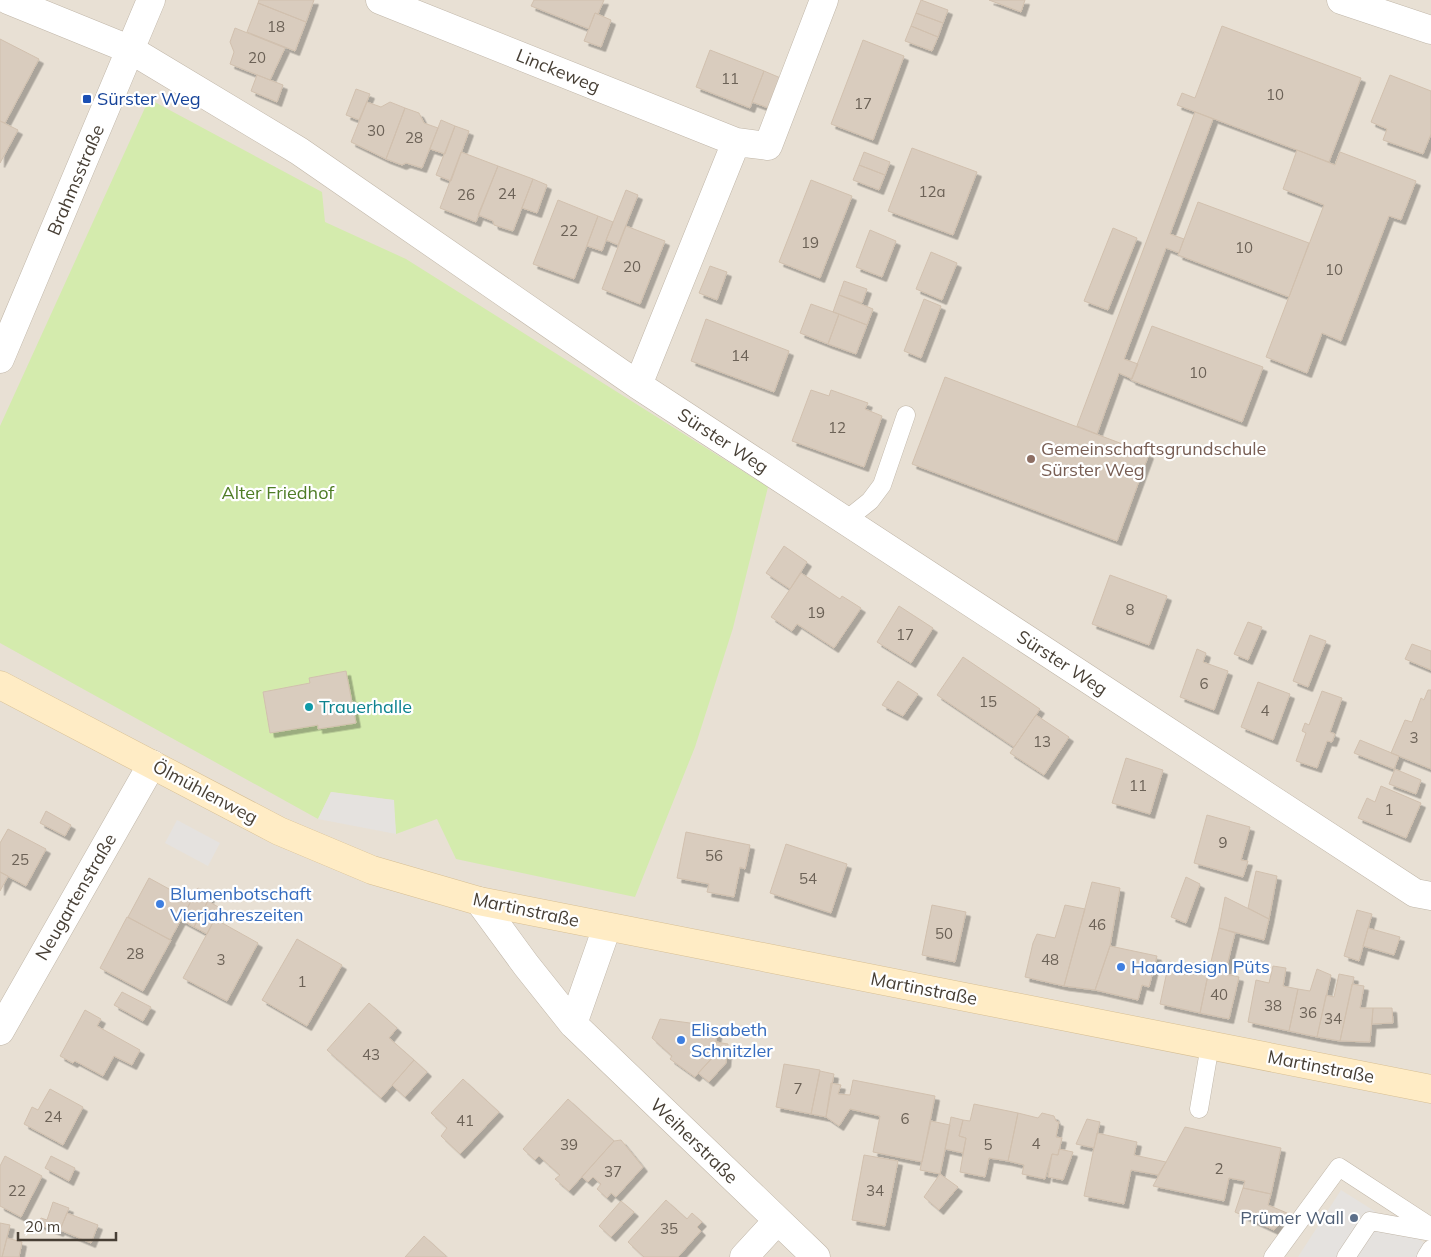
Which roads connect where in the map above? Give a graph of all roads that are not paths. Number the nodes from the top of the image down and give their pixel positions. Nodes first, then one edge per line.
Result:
1 (8, 0) edge
2 (151, 0) edge
3 (380, 0) edge
4 (824, 0) edge
5 (1341, 0) edge
6 (1386, 7) edge
7 (1431, 30) edge
8 (131, 50) junction
9 (736, 142) junction
10 (0, 359) edge
11 (638, 385) junction
12 (906, 415) dead end
13 (846, 521) junction
14 (0, 685) edge
15 (152, 764) junction
16 (418, 883) joint
17 (1431, 896) edge
18 (479, 901) junction
19 (607, 927) junction
20 (573, 1024) junction
21 (0, 1031) edge
22 (1210, 1045) junction
23 (1431, 1089) edge
24 (1199, 1110) dead end
25 (777, 1221) junction
26 (1431, 1227) edge
27 (1431, 1232) edge
28 (1431, 1249) edge
29 (744, 1257) edge
30 (816, 1257) edge
31 (1273, 1257) edge
32 (1346, 1257) edge
33 (1426, 1257) edge

1 - 8 street, Sürster Weg
2 - 8 street, Brahmsstraße
3 - 9 street, Linckeweg
4 - 9 street, Linckeweg
5 - 6 street
6 - 7 street
8 - 10 street, Brahmsstraße
8 - 11 street, Sürster Weg
9 - 11 street
11 - 13 street, Sürster Weg
12 - 13 lane
13 - 17 street, Sürster Weg
14 - 15 main road, Ölmühlenweg
15 - 16 main road, Ölmühlenweg
15 - 21 street, Neugartenstraße
16 - 18 main road, Martinstraße
18 - 19 main road, Martinstraße
18 - 20 street, Weiherstraße
19 - 20 street
19 - 22 main road, Martinstraße
20 - 25 street, Weiherstraße
22 - 23 main road, Martinstraße
22 - 24 lane
25 - 29 street
25 - 30 street, Weiherstraße
26 - 31 lane
27 - 32 lane
28 - 33 lane

